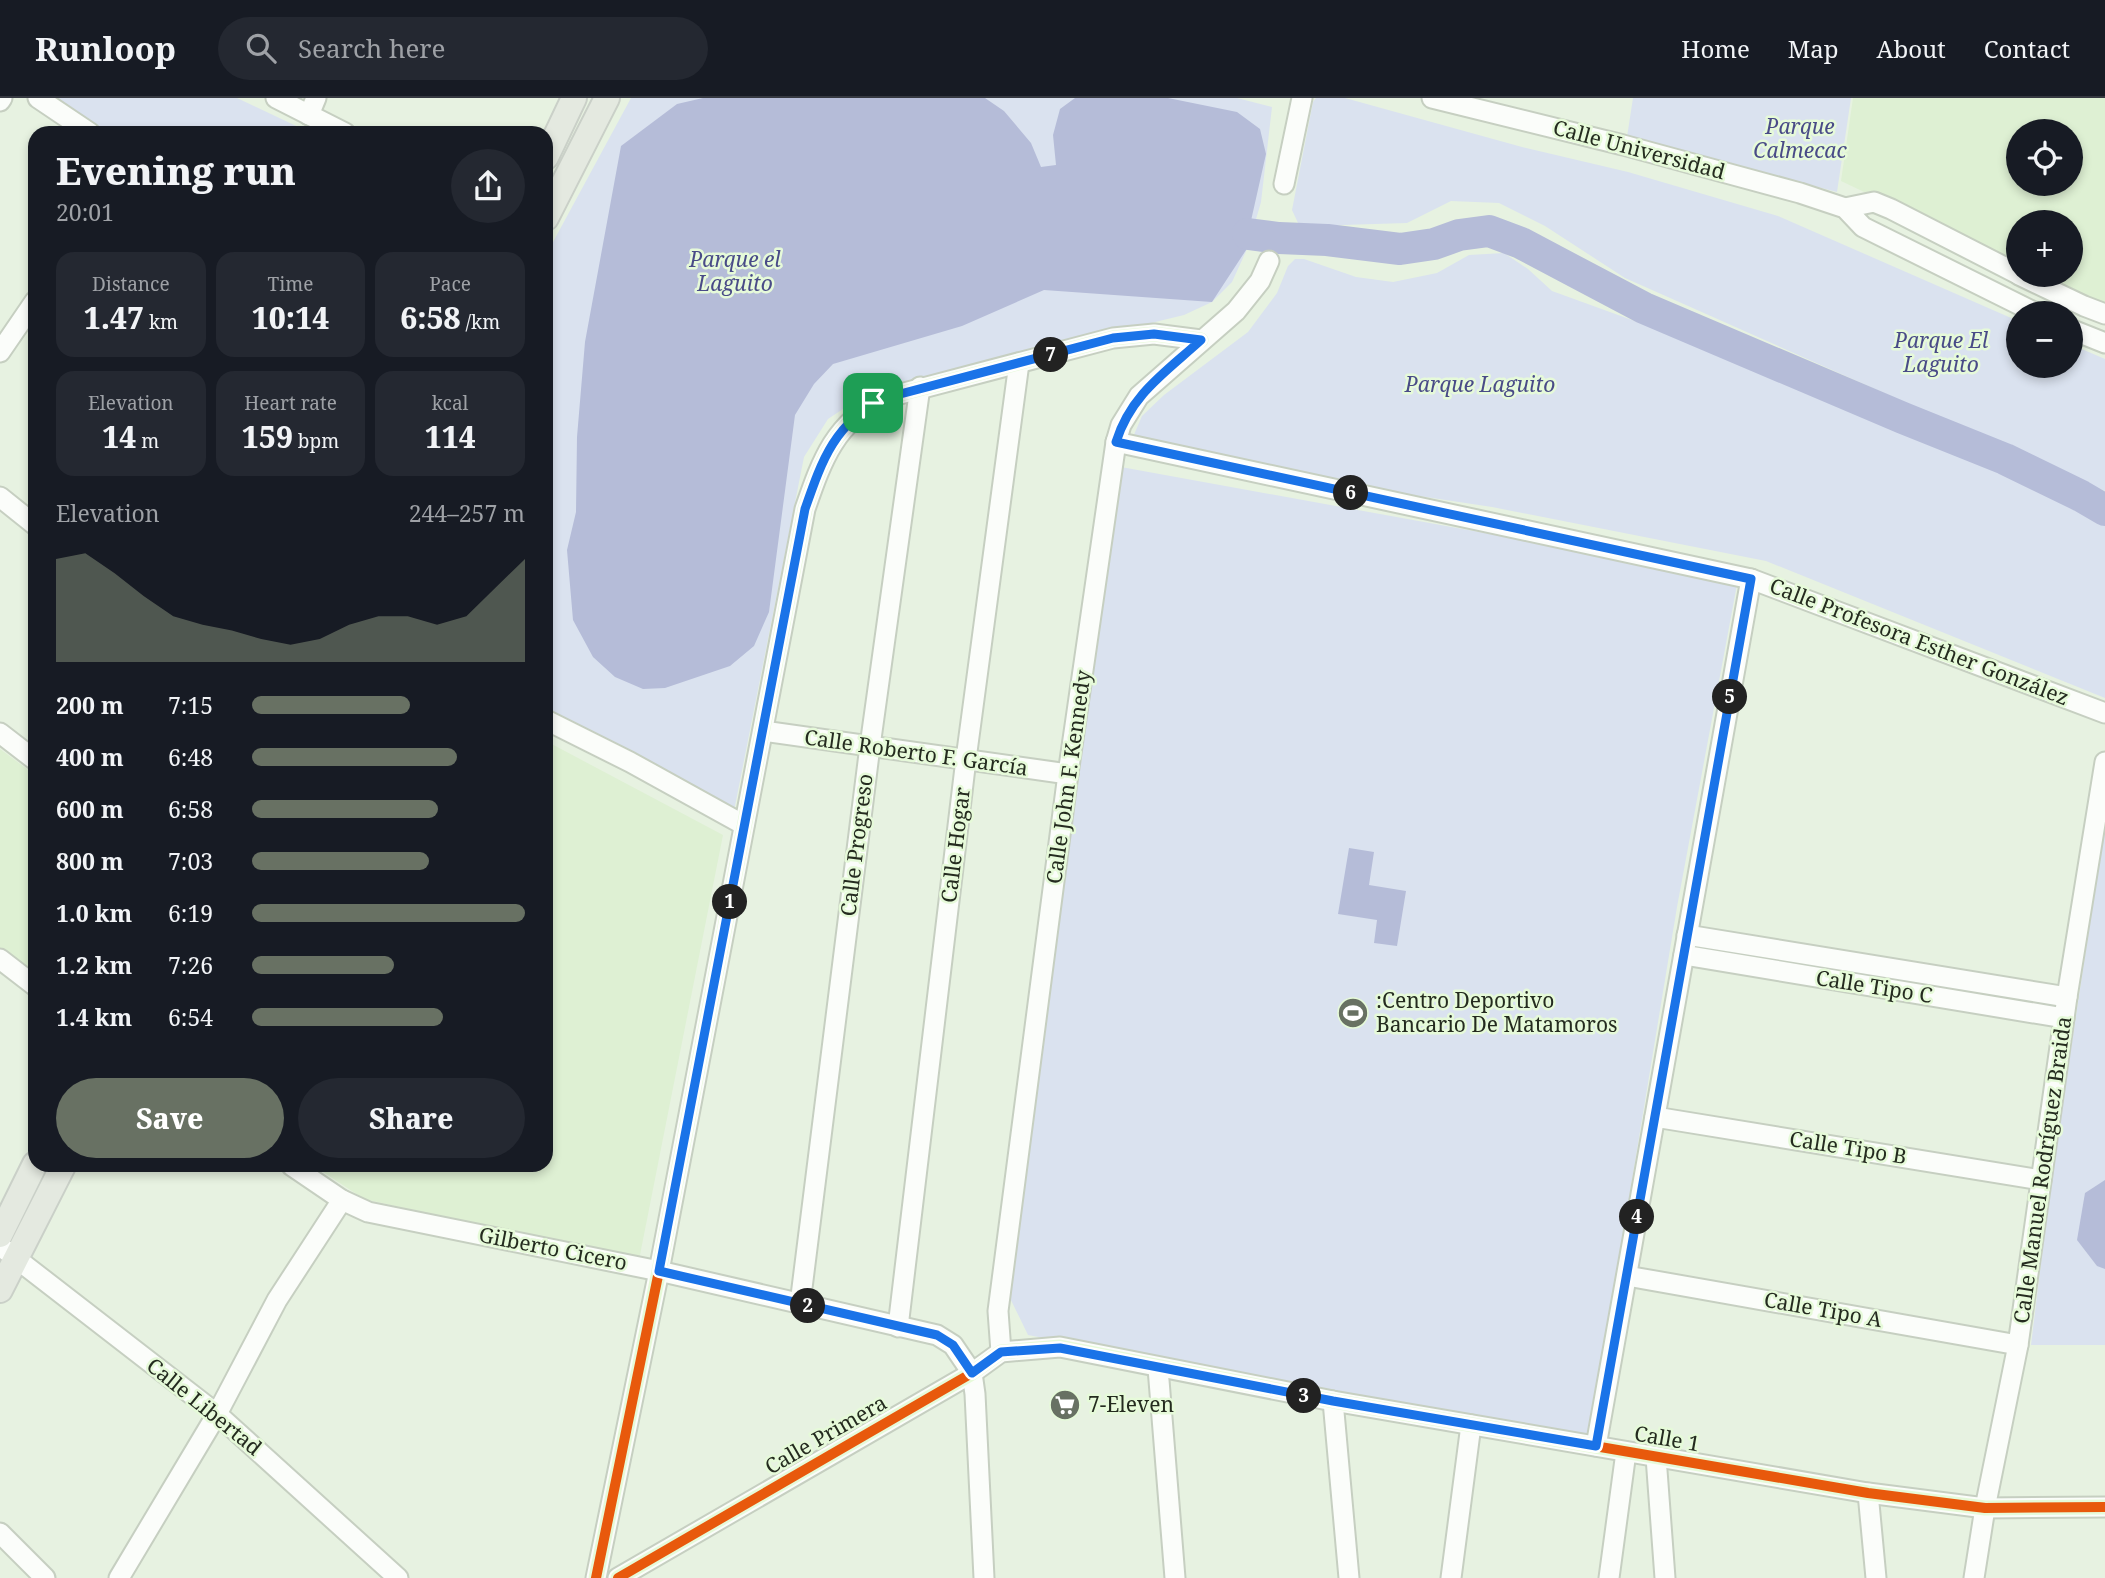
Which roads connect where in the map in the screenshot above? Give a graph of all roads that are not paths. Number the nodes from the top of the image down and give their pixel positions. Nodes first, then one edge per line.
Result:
1 (38, 98) edge
2 (276, 98) edge
3 (574, 98) edge
4 (607, 98) edge
5 (1302, 98) edge
6 (1432, 98) edge
7 (312, 106) edge
8 (1511, 107) edge
9 (80, 126) edge
10 (336, 126) edge
11 (553, 142) edge
12 (1284, 184) dead end
13 (553, 204) edge
14 (1845, 208) junction
15 (1269, 261) dead end
16 (2006, 267) edge
17 (2047, 287) edge
18 (2011, 301) edge
19 (28, 311) edge
20 (2105, 314) edge
21 (2083, 334) edge
22 (1201, 340) junction
23 (2105, 343) edge
24 (0, 352) edge
25 (1019, 363) junction
26 (920, 387) junction
27 (1116, 442) junction
28 (0, 497) edge
29 (28, 519) edge
30 (1751, 579) junction
31 (2105, 713) edge
32 (553, 724) edge
33 (763, 731) junction
34 (0, 733) edge
35 (870, 746) junction
36 (28, 755) edge
37 (966, 759) junction
38 (2105, 762) edge
39 (1068, 774) junction
40 (744, 825) junction
41 (1687, 935) junction
42 (1684, 956) junction
43 (0, 959) edge
44 (28, 981) edge
45 (2067, 997) junction
46 (2064, 1018) junction
47 (1655, 1116) junction
48 (31, 1172) edge
49 (59, 1172) edge
50 (301, 1172) edge
51 (2041, 1180) junction
52 (342, 1200) junction
53 (0, 1235) edge
54 (8, 1252) edge
55 (659, 1271) junction
56 (1627, 1276) junction
57 (0, 1290) edge
58 (800, 1304) junction
59 (898, 1327) junction
60 (2018, 1345) junction
61 (1001, 1352) junction
62 (1158, 1367) junction
63 (972, 1373) junction
64 (1333, 1401) junction
65 (217, 1414) junction
66 (1471, 1425) junction
67 (1596, 1446) junction
68 (1626, 1452) junction
69 (1656, 1457) junction
70 (1868, 1493) junction
71 (2105, 1507) edge
72 (1985, 1508) junction
73 (0, 1533) edge
74 (45, 1578) edge
75 (119, 1578) edge
76 (398, 1578) edge
77 (596, 1578) edge
78 (618, 1578) edge
79 (984, 1578) edge
80 (1175, 1578) edge
81 (1349, 1578) edge
82 (1451, 1578) edge
83 (1609, 1578) edge
84 (1665, 1578) edge
85 (1876, 1578) edge
86 (1974, 1578) edge

1 - 9 street
2 - 7 street
3 - 11 main road
4 - 13 main road
5 - 12 street
6 - 8 street, Calle Universidad
7 - 10 street
8 - 14 street, Calle Universidad
14 - 16 street, Calle Universidad
14 - 18 street, Calle Universidad
15 - 22 street, Calle John F. Kennedy
17 - 20 street, Calle Universidad
19 - 24 street
21 - 23 street
22 - 25 street
22 - 27 street, Calle John F. Kennedy
25 - 26 street
25 - 37 street, Calle Hogar
26 - 33 street
26 - 35 street, Calle Progreso
27 - 30 street, Calle Profesora Esther González
27 - 39 street, Calle John F. Kennedy
28 - 29 street
30 - 31 street, Calle Profesora Esther González
30 - 41 street
32 - 40 street
33 - 35 street, Calle Roberto F. García
33 - 40 street
34 - 36 street
35 - 37 street, Calle Roberto F. García
35 - 58 street, Calle Progreso
37 - 39 street, Calle Roberto F. García
37 - 59 street, Calle Hogar
38 - 45 street, Calle Manuel Rodríguez Braida
39 - 61 street, Calle John F. Kennedy
40 - 55 street
41 - 42 street
41 - 45 street, Calle Tipo C
42 - 46 street, Calle Tipo C
42 - 47 street
43 - 44 street
45 - 46 street, Calle Manuel Rodríguez Braida
46 - 51 street, Calle Manuel Rodríguez Braida
47 - 51 street, Calle Tipo B
47 - 56 street
48 - 53 main road
49 - 54 main road
50 - 52 street, Gilberto Cicero
51 - 60 street, Calle Manuel Rodríguez Braida
52 - 55 street, Gilberto Cicero
52 - 65 street
54 - 57 main road
54 - 65 street, Calle Libertad
55 - 58 street, Gilberto Cicero
55 - 77 street
56 - 60 street, Calle Tipo A
56 - 67 street
58 - 59 street, Gilberto Cicero
59 - 63 street, Gilberto Cicero
60 - 72 street, Calle Manuel Rodríguez Braida
61 - 62 street, Calle 1
61 - 63 street, Calle Primera
62 - 64 street, Calle 1
62 - 80 street
63 - 78 street, Calle Primera
63 - 79 street
64 - 66 street, Calle 1
64 - 81 street
65 - 75 street
65 - 76 street, Calle Libertad
66 - 67 street, Calle 1
66 - 82 street
67 - 68 street, Calle 1
68 - 69 street, Calle 1
68 - 83 street
69 - 70 street, Calle 1
69 - 84 street
70 - 72 street, Calle 1
70 - 85 street
71 - 72 street, Calle 1
72 - 86 street, Calle Manuel Rodríguez Braida
73 - 74 street

